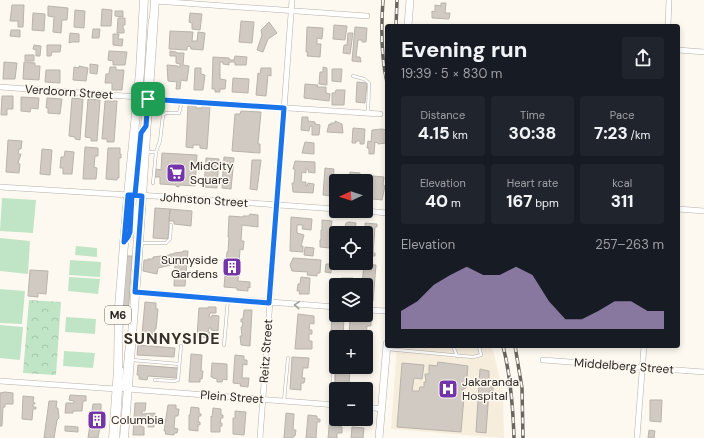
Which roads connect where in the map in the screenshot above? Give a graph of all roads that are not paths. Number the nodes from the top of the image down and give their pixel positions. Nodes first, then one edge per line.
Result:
1 (148, 0) edge
2 (292, 0) edge
3 (410, 0) edge
4 (669, 0) edge
5 (186, 2) edge
6 (291, 10) junction
7 (367, 16) dead end
8 (408, 24) edge
9 (668, 24) edge
10 (680, 50) edge
11 (704, 52) edge
12 (353, 76) dead end
13 (0, 87) edge
14 (138, 97) junction
15 (148, 99) junction
16 (182, 101) junction
17 (284, 108) junction
18 (368, 113) junction
19 (380, 114) dead end
20 (144, 128) junction
21 (144, 152) junction
22 (156, 152) junction
23 (153, 183) dead end
24 (0, 187) edge
25 (134, 195) junction
26 (276, 204) junction
27 (329, 208) edge
28 (680, 209) edge
29 (704, 211) edge
30 (373, 212) edge
31 (385, 213) edge
32 (171, 225) dead end
33 (125, 241) junction
34 (139, 243) junction
35 (135, 292) junction
36 (228, 300) junction
37 (269, 303) junction
38 (329, 307) edge
39 (373, 310) edge
40 (385, 311) edge
41 (224, 344) dead end
42 (181, 346) dead end
43 (387, 348) edge
44 (401, 348) edge
45 (454, 348) edge
46 (480, 348) edge
47 (644, 348) edge
48 (457, 356) junction
49 (288, 358) dead end
50 (130, 360) junction
51 (543, 360) dead end
52 (179, 364) junction
53 (642, 368) junction
54 (704, 372) edge
55 (154, 380) dead end
56 (0, 381) edge
57 (116, 389) junction
58 (127, 389) junction
59 (263, 399) junction
60 (284, 401) junction
61 (329, 405) edge
62 (373, 408) edge
63 (382, 409) junction
64 (113, 438) edge
65 (119, 438) edge
66 (124, 438) edge
67 (260, 438) edge
68 (379, 438) edge
69 (637, 438) edge

1 - 5 street
1 - 14 main road, M6
1 - 15 main road, M6
1 - 20 lane
1 - 25 lane
2 - 6 street, Reitz Street
3 - 8 main road
4 - 9 street
5 - 6 street
6 - 7 street
6 - 17 street, Reitz Street
10 - 11 street
12 - 18 lane
13 - 14 street, Verdoorn Street
14 - 25 main road, M6
15 - 16 street
15 - 20 main road, M6
16 - 17 street
16 - 22 lane
17 - 18 street
17 - 26 street, Reitz Street
18 - 19 street
20 - 21 main road, M6
20 - 25 main road
21 - 22 lane
21 - 25 main road, M6
22 - 23 lane
24 - 25 street, Johnston Street
25 - 26 street, Johnston Street
25 - 33 main road, M6
25 - 34 main road, M6
25 - 65 lane
26 - 27 street, Johnston Street
26 - 37 street, Reitz Street
28 - 29 street
30 - 31 street
32 - 34 lane
33 - 57 main road, M6
33 - 65 lane
34 - 35 main road, M6
35 - 36 street
35 - 50 main road, M6
36 - 37 street
36 - 41 lane
38 -> 37 street
37 - 59 street, Reitz Street
39 - 40 street
42 - 52 lane
43 - 63 main road
44 - 48 lane
45 - 48 lane
46 - 48 lane
47 - 53 street
49 - 60 lane
50 - 52 lane
50 - 58 main road, M6
51 - 53 street, Middelberg Street
52 - 55 lane
53 - 54 street, Middelberg Street
53 - 69 street
56 - 57 street
57 - 64 main road, M6
58 - 59 street, Plein Street
58 - 66 main road, M6
59 - 60 street, Plein Street
59 - 67 street, Reitz Street
60 - 61 street, Plein Street
62 - 63 street
63 - 68 main road

